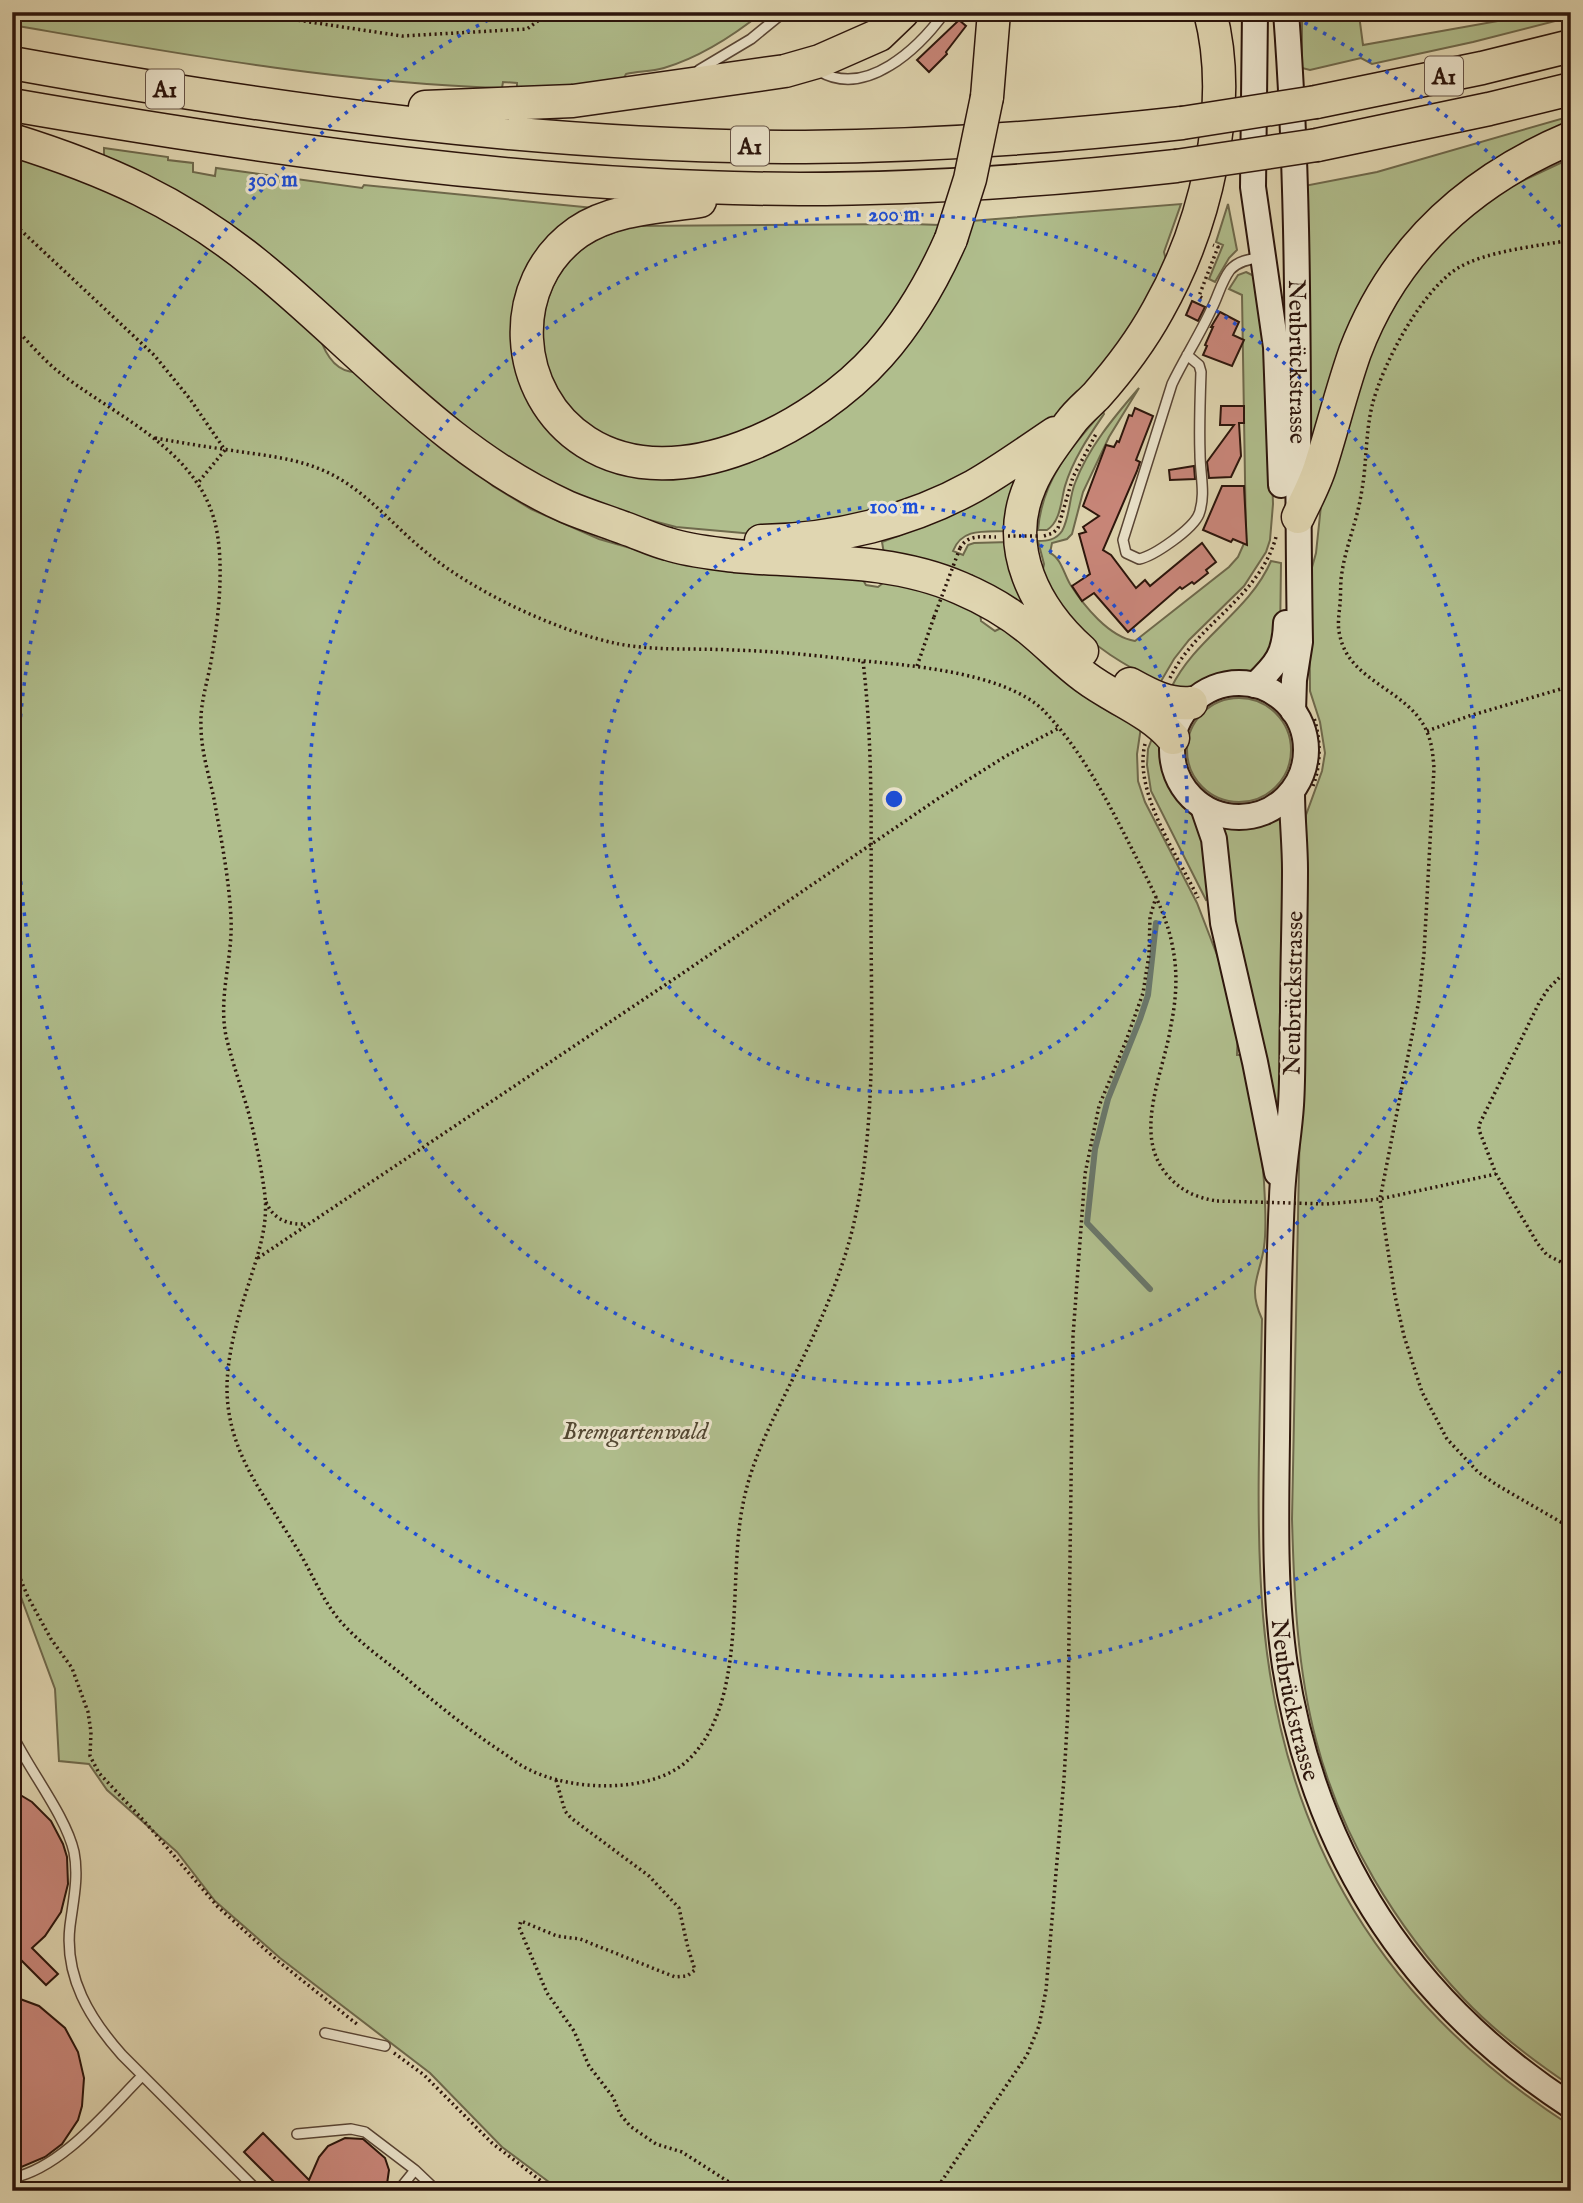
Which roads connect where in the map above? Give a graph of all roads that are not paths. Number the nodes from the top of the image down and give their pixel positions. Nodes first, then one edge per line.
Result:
1 (784, 12) edge
2 (887, 12) edge
3 (903, 12) edge
4 (945, 12) edge
5 (994, 12) edge
6 (1255, 12) edge
7 (1286, 12) edge
8 (1213, 17) edge
9 (1571, 46) edge
10 (849, 48) junction
11 (12, 63) edge
12 (808, 65) junction
13 (665, 88) junction
14 (1571, 89) edge
15 (12, 105) edge
16 (319, 111) junction
17 (1571, 138) edge
18 (12, 140) edge
19 (800, 189) junction
20 (1262, 257) junction
21 (1187, 355) junction
22 (1071, 422) junction
23 (1287, 527) junction
24 (624, 528) junction
25 (1255, 685) junction
26 (1179, 694) junction
27 (1302, 710) junction
28 (1159, 741) junction
29 (1301, 792) junction
30 (1203, 807) junction
31 (1282, 1194) junction
32 (12, 1734) edge
33 (325, 2033) dead end
34 (385, 2046) road end
35 (142, 2076) junction
36 (1571, 2106) edge
37 (297, 2134) dead end
38 (415, 2170) junction
39 (12, 2178) edge
40 (258, 2191) edge
41 (398, 2191) edge
42 (437, 2191) edge

1 - 13 lane
2 - 10 highway
3 - 10 highway
4 - 12 lane
5 - 19 highway, bridge
6 - 20 main road, Neubrückstrasse
7 - 23 main road, Neubrückstrasse
8 - 22 highway
9 - 16 highway, A1, bridge
10 - 12 highway
11 - 16 highway, A1
12 - 13 highway
13 - 16 highway
14 - 19 highway, A1, bridge
15 - 19 highway, A1
17 - 23 highway
18 - 24 highway
20 - 21 lane
20 - 25 main road, Neubrückstrasse
21 - 21 lane
22 - 24 highway
22 - 26 highway
23 - 27 main road, Neubrückstrasse
24 - 28 highway
25 - 26 main road
25 - 27 main road
26 - 28 main road
27 - 29 main road
28 - 30 main road
29 - 30 main road
29 - 31 main road, Neubrückstrasse
30 - 31 main road, Neubrückstrasse
31 - 36 main road, Neubrückstrasse
32 - 35 lane
33 - 34 lane
35 - 39 lane
35 - 40 lane
37 - 38 lane
38 - 41 lane
38 - 42 lane

